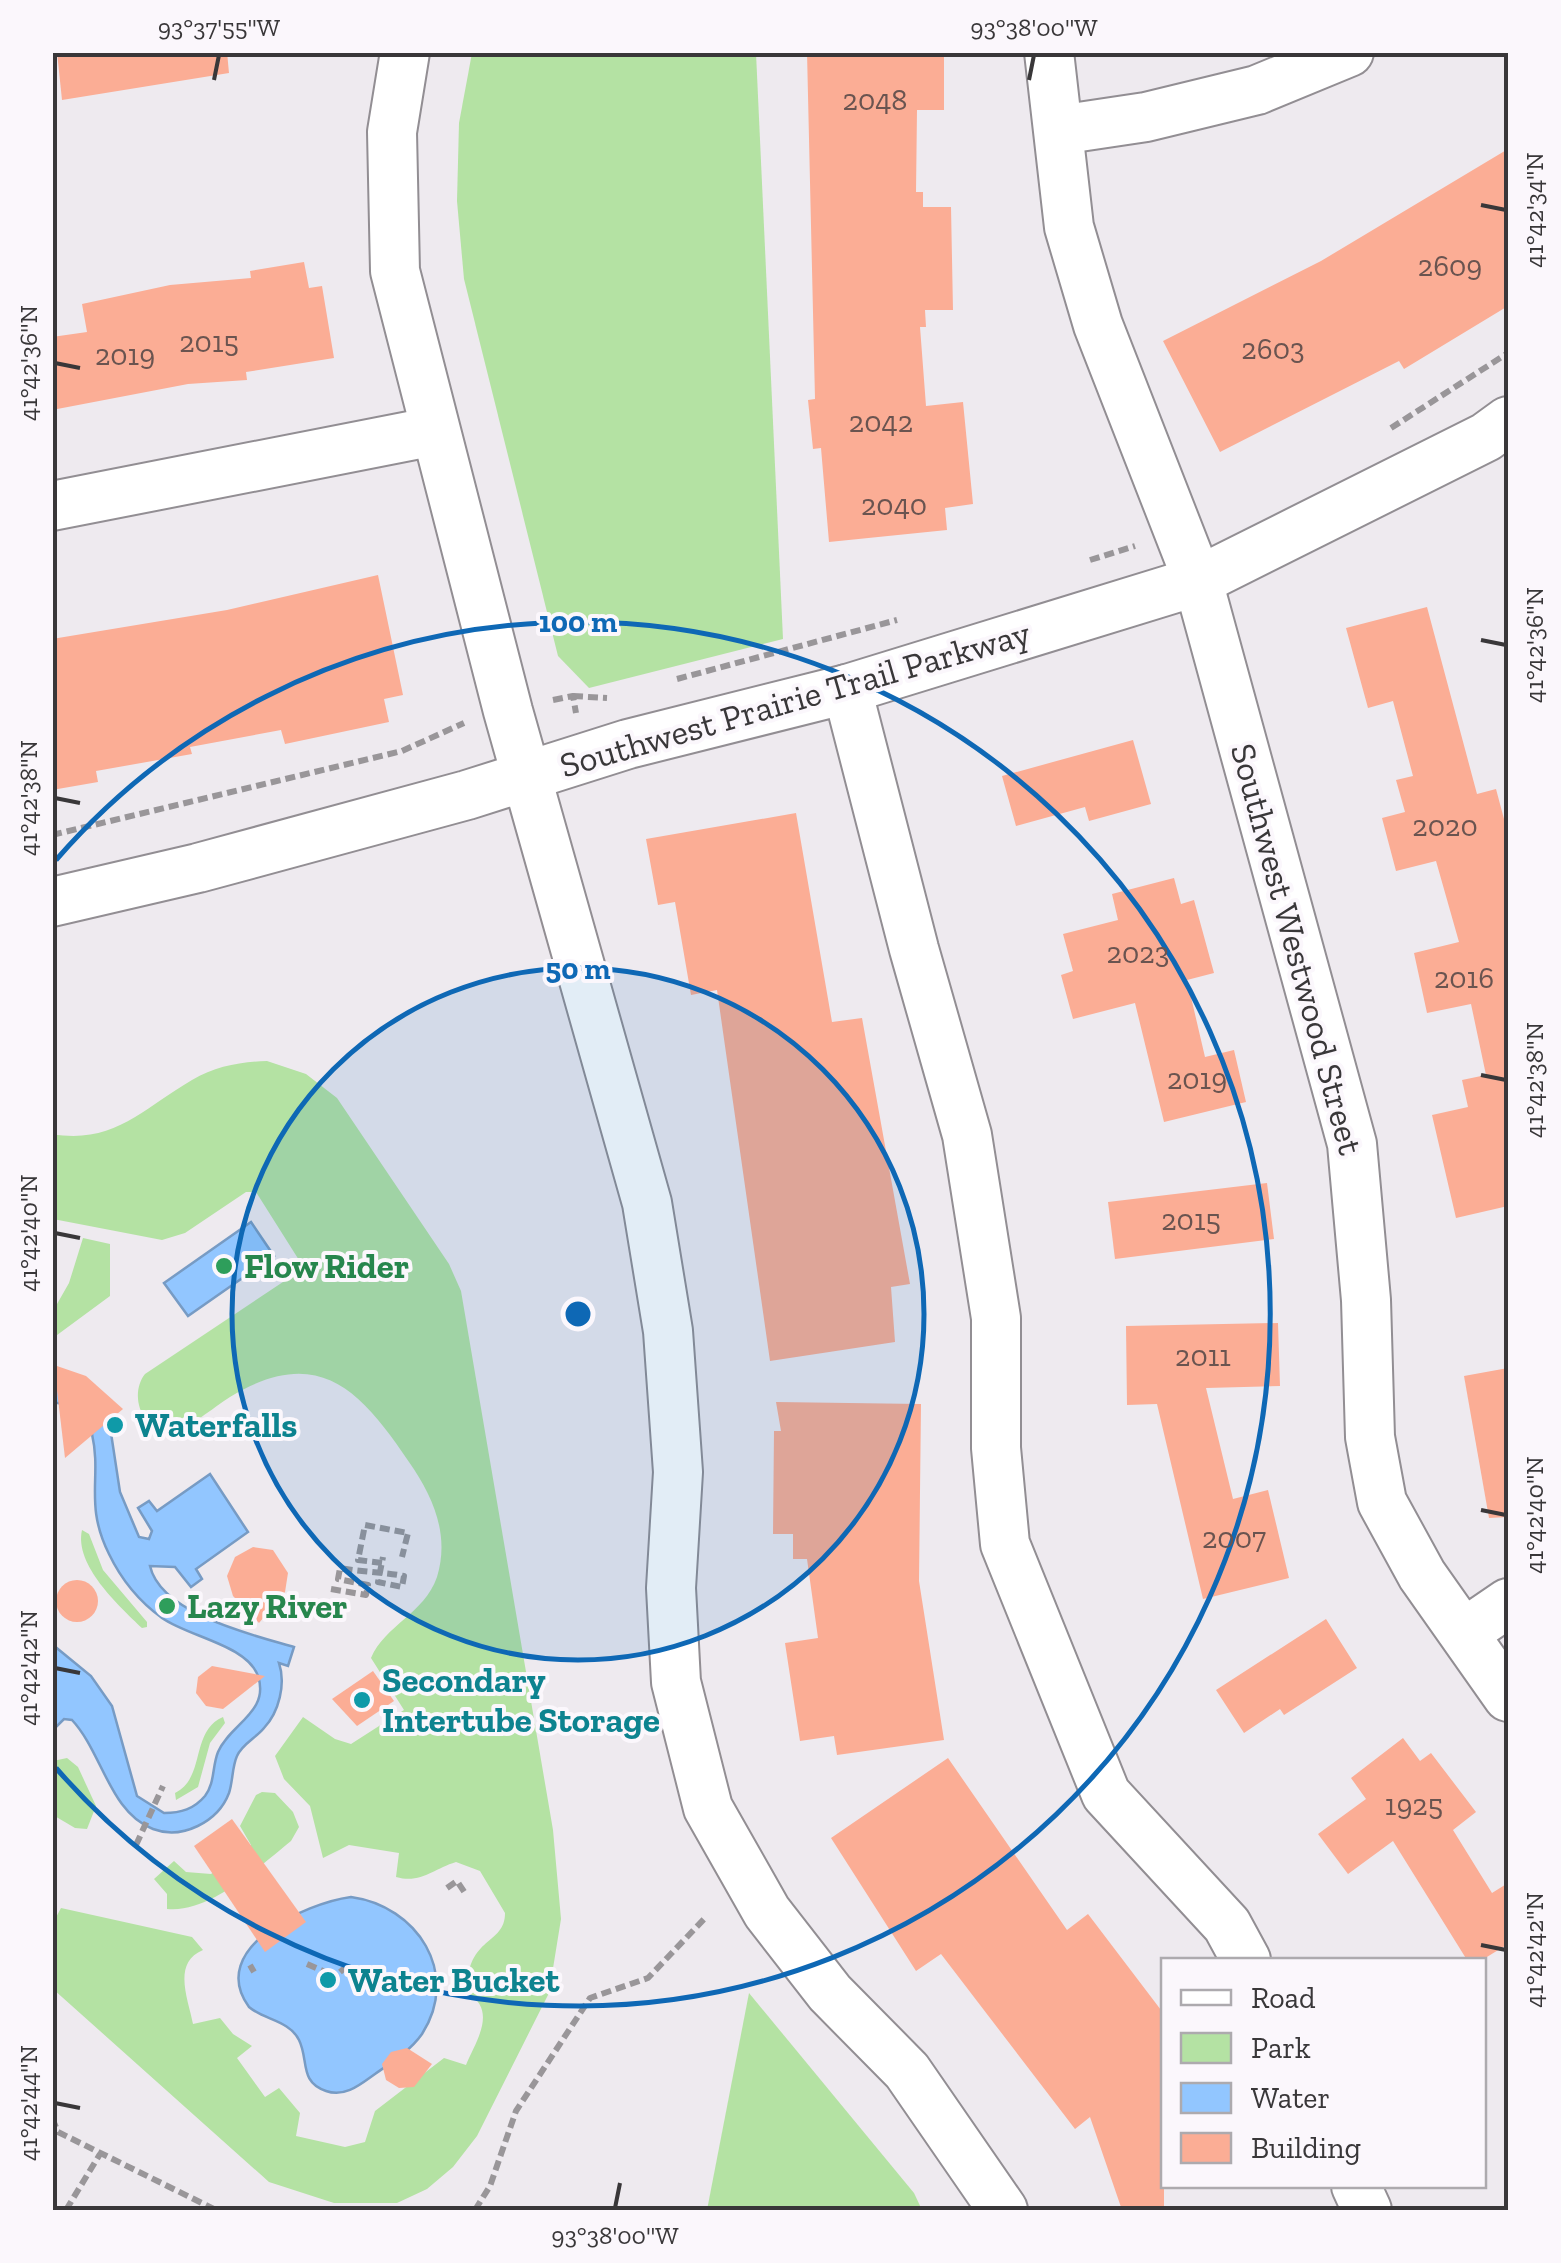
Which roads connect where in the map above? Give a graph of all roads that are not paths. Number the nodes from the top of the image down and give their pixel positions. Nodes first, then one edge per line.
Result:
1 (405, 52) edge
2 (1049, 52) edge
3 (1348, 52) edge
4 (1060, 130) junction
5 (1508, 421) edge
6 (435, 430) junction
7 (52, 506) edge
8 (1198, 581) junction
9 (848, 689) junction
10 (526, 774) junction
11 (52, 902) edge
12 (1508, 1603) edge
13 (1464, 1633) junction
14 (1508, 1697) edge
15 (1245, 1958) edge
16 (1003, 2210) edge

1 - 6 street
2 - 4 street, Southwest Westwood Street
3 - 4 street
4 - 8 street, Southwest Westwood Street
5 - 8 street, Southwest Prairie Trail Parkway
6 - 7 street
6 - 10 street
8 - 9 street, Southwest Prairie Trail Parkway
8 - 13 street, Southwest Westwood Street
9 - 10 street, Southwest Prairie Trail Parkway
9 - 15 street
10 - 11 street, Southwest Prairie Trail Parkway
10 - 16 street
12 - 13 street
13 - 14 street, Southwest Westwood Street

